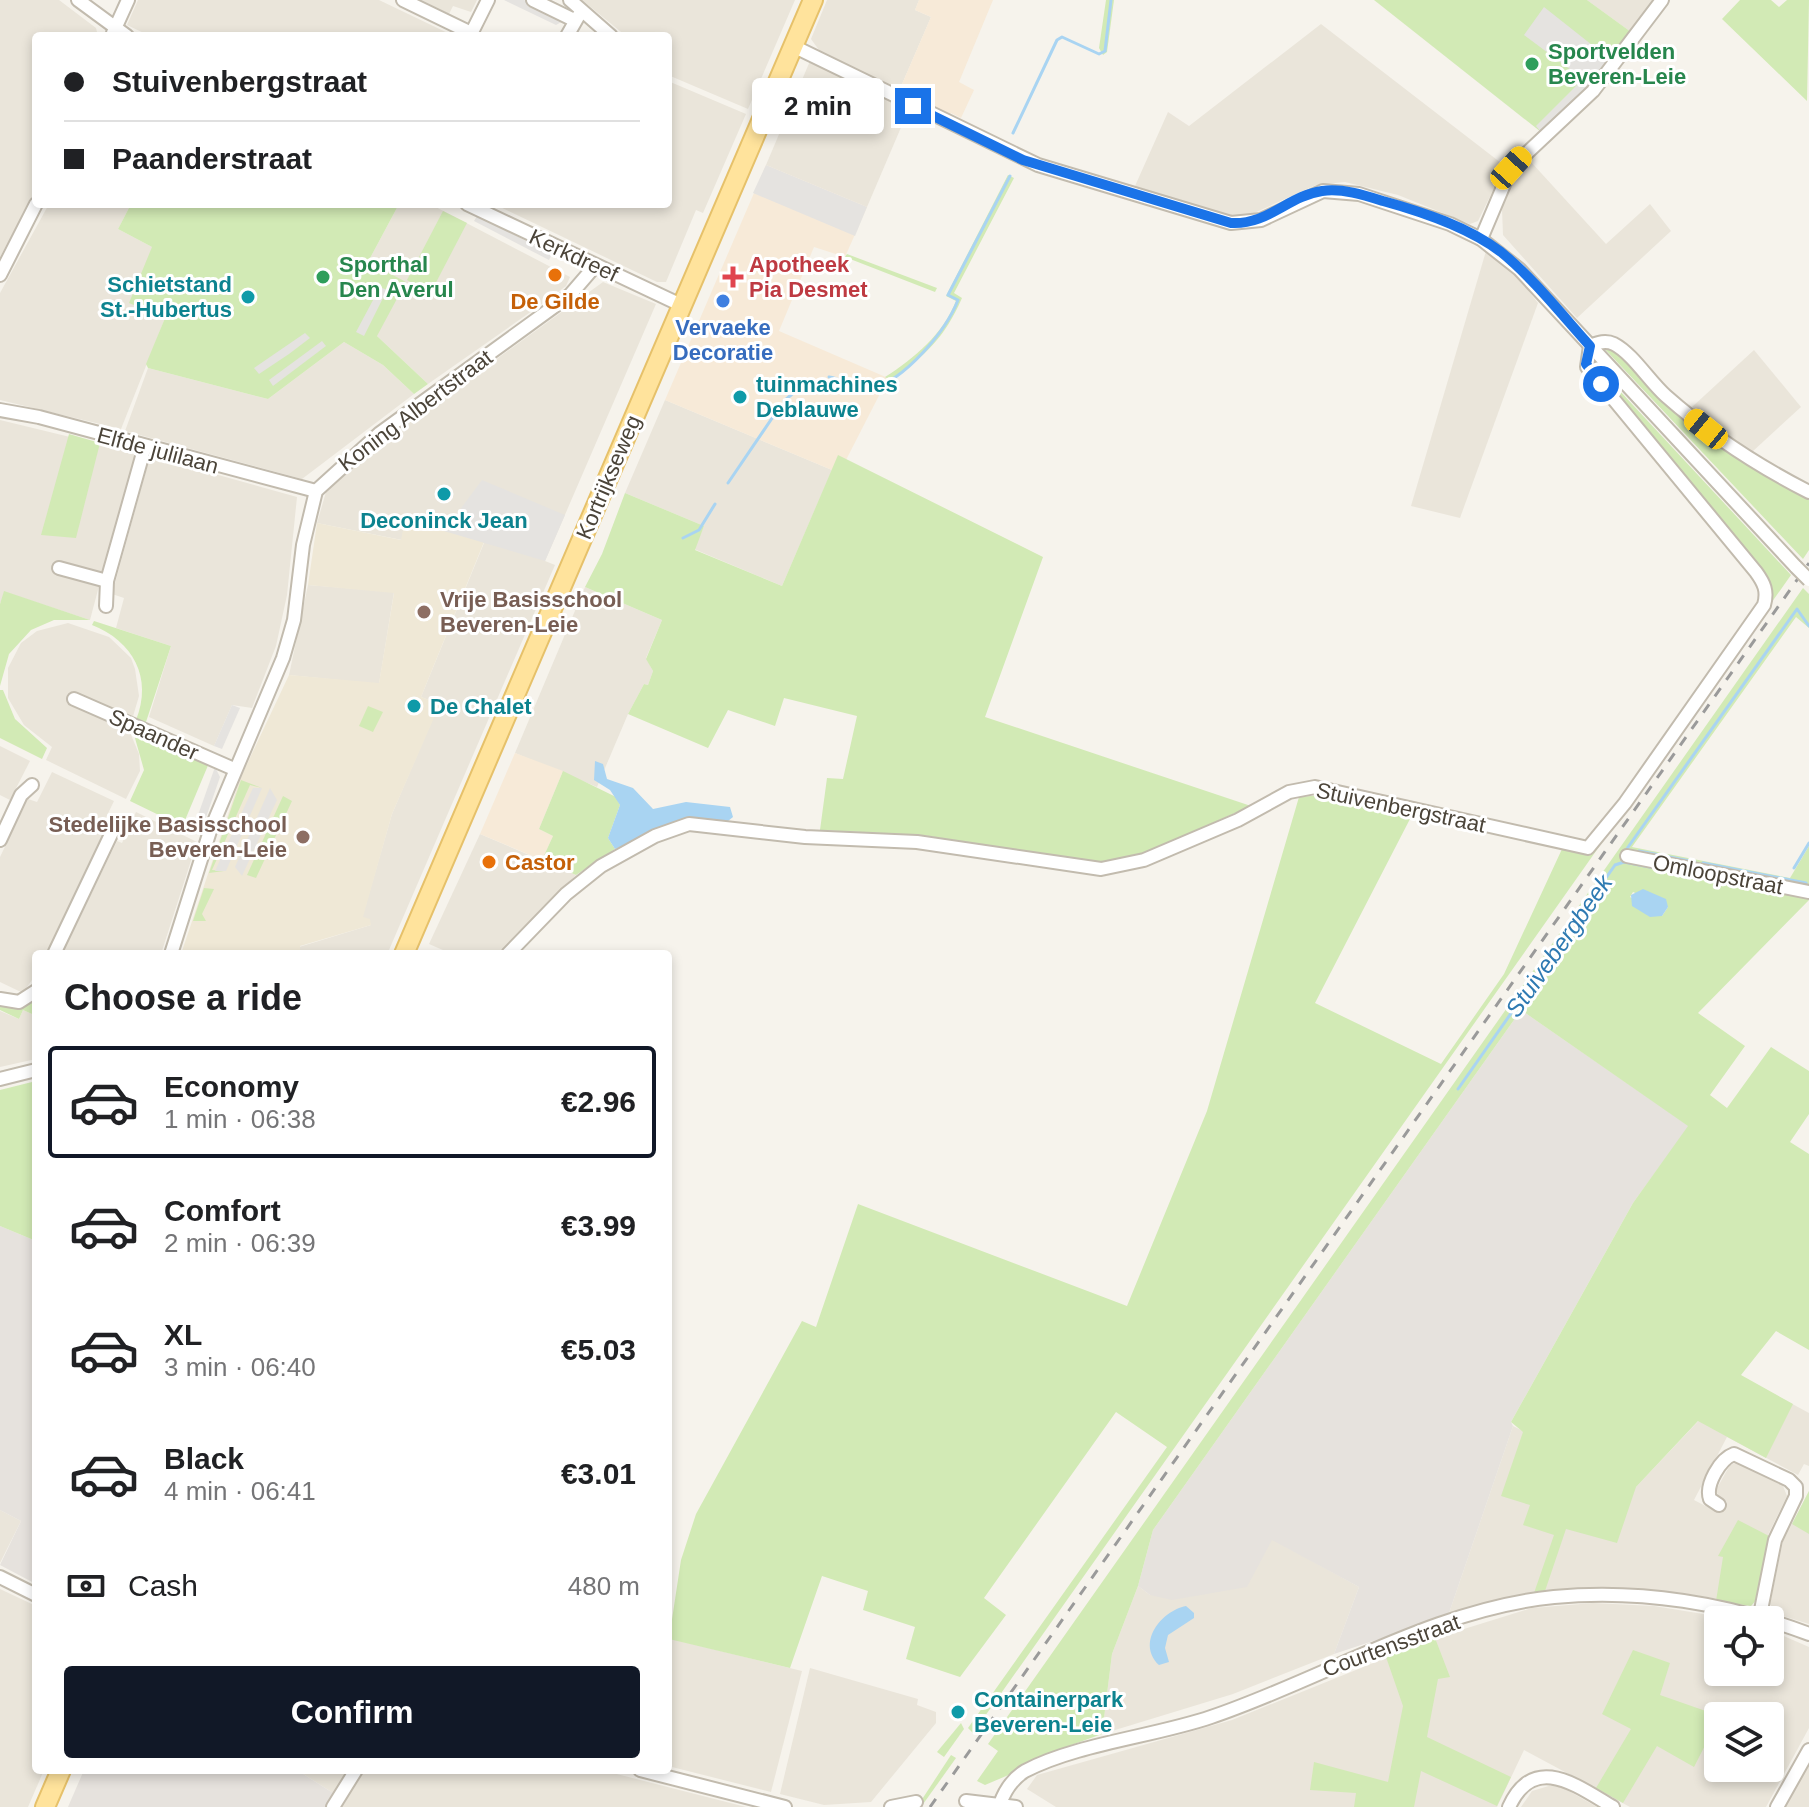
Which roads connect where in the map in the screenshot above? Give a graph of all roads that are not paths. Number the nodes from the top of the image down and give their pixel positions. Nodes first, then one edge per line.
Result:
1 (78, 0) edge
2 (128, 0) edge
3 (403, 0) edge
4 (488, 0) edge
5 (533, 0) edge
6 (570, 0) edge
7 (813, 0) edge
8 (1662, 0) edge
9 (578, 16) junction
10 (112, 32) edge
11 (113, 32) edge
12 (466, 32) edge
13 (471, 32) edge
14 (569, 32) edge
15 (604, 32) edge
16 (793, 46) junction
17 (34, 208) edge
18 (483, 208) edge
19 (1481, 239) junction
20 (595, 266) junction
21 (0, 275) edge
22 (681, 305) junction
23 (1590, 346) junction
24 (0, 410) edge
25 (145, 446) junction
26 (316, 491) junction
27 (1809, 492) edge
28 (59, 568) dead end
29 (1809, 580) edge
30 (107, 581) junction
31 (106, 606) dead end
32 (74, 699) dead end
33 (234, 769) junction
34 (32, 785) dead end
35 (115, 826) dead end
36 (0, 840) edge
37 (1627, 856) dead end
38 (1809, 892) edge
39 (56, 950) edge
40 (172, 950) edge
41 (406, 950) edge
42 (512, 950) edge
43 (32, 994) edge
44 (0, 999) edge
45 (32, 1071) edge
46 (0, 1079) edge
47 (1809, 1479) edge
48 (1796, 1487) junction
49 (1719, 1505) dead end
50 (0, 1577) edge
51 (32, 1593) edge
52 (1705, 1606) edge
53 (1762, 1606) edge
54 (1784, 1624) edge
55 (1809, 1634) edge
56 (1809, 1750) edge
57 (59, 1774) edge
58 (354, 1774) edge
59 (656, 1774) edge
60 (966, 1801) dead end
61 (916, 1802) dead end
62 (1000, 1804) junction
63 (45, 1807) edge
64 (333, 1807) edge
65 (785, 1807) edge
66 (891, 1807) edge
67 (1016, 1807) edge
68 (1509, 1807) edge
69 (1613, 1807) edge
70 (1777, 1807) edge

1 - 10 street
2 - 11 street
3 - 12 street
4 - 13 street
5 - 9 street
6 - 9 street
7 - 16 main road, Kortrijkseweg
8 - 19 street
9 - 14 street
9 - 15 street
16 - 19 street
16 - 22 main road, Kortrijkseweg
17 - 21 street
18 - 20 street, Kerkdreef
19 - 23 street
20 - 22 street, Kerkdreef
20 - 26 street, Koning Albertstraat
22 - 41 main road, Kortrijkseweg
23 - 27 street
23 - 29 street, bridge
23 - 42 street, Stuivenbergstraat
24 - 25 street, Elfde julilaan
25 - 26 street, Elfde julilaan
25 - 30 street
26 - 33 street
28 - 30 street
30 - 31 street
32 - 33 street, Spaander
33 - 40 street
34 - 36 street
35 - 39 street
37 - 38 street, Omloopstraat
43 - 44 street
45 - 46 street
47 - 48 street
48 - 49 street
48 - 53 street
50 - 51 street
52 - 62 street, Courtensstraat
54 - 55 street, Courtensstraat
56 - 70 street
57 - 63 main road
58 - 64 street
59 - 65 street
60 - 62 street
61 - 66 street
62 - 67 street
68 - 69 street

